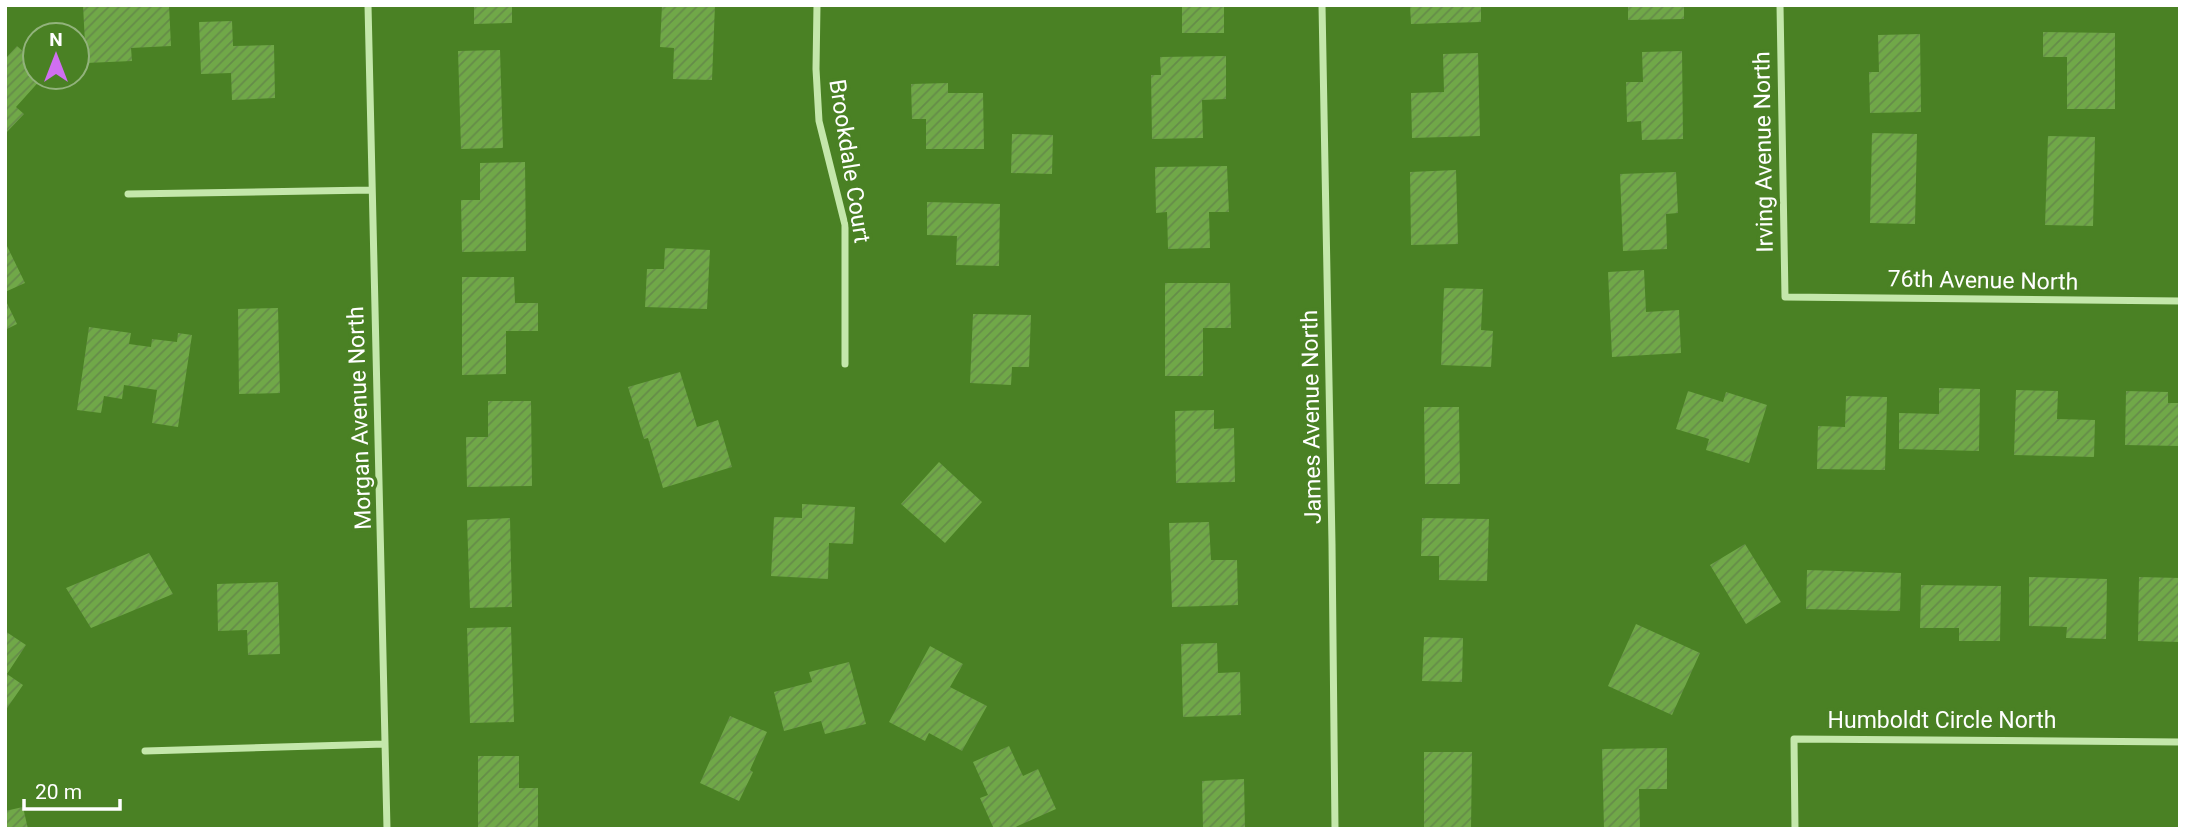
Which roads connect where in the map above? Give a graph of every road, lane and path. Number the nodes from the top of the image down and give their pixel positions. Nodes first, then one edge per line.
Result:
1 (368, 5) edge
2 (817, 5) edge
3 (1322, 5) edge
4 (1780, 5) edge
5 (372, 190) junction
6 (128, 194) dead end
7 (1785, 297) joint
8 (2180, 301) edge
9 (845, 364) dead end
10 (2180, 742) edge
11 (386, 744) junction
12 (145, 751) dead end
13 (387, 829) edge
14 (1335, 829) edge
15 (1796, 829) edge

1 - 5 street, Morgan Avenue North
2 - 9 street, Brookdale Court
3 - 14 street, James Avenue North
4 - 7 street, Irving Avenue North
5 - 6 street
5 - 11 street, Morgan Avenue North
7 - 8 street, 76th Avenue North
10 - 15 street, Humboldt Circle North
11 - 12 street
11 - 13 street, Morgan Avenue North

